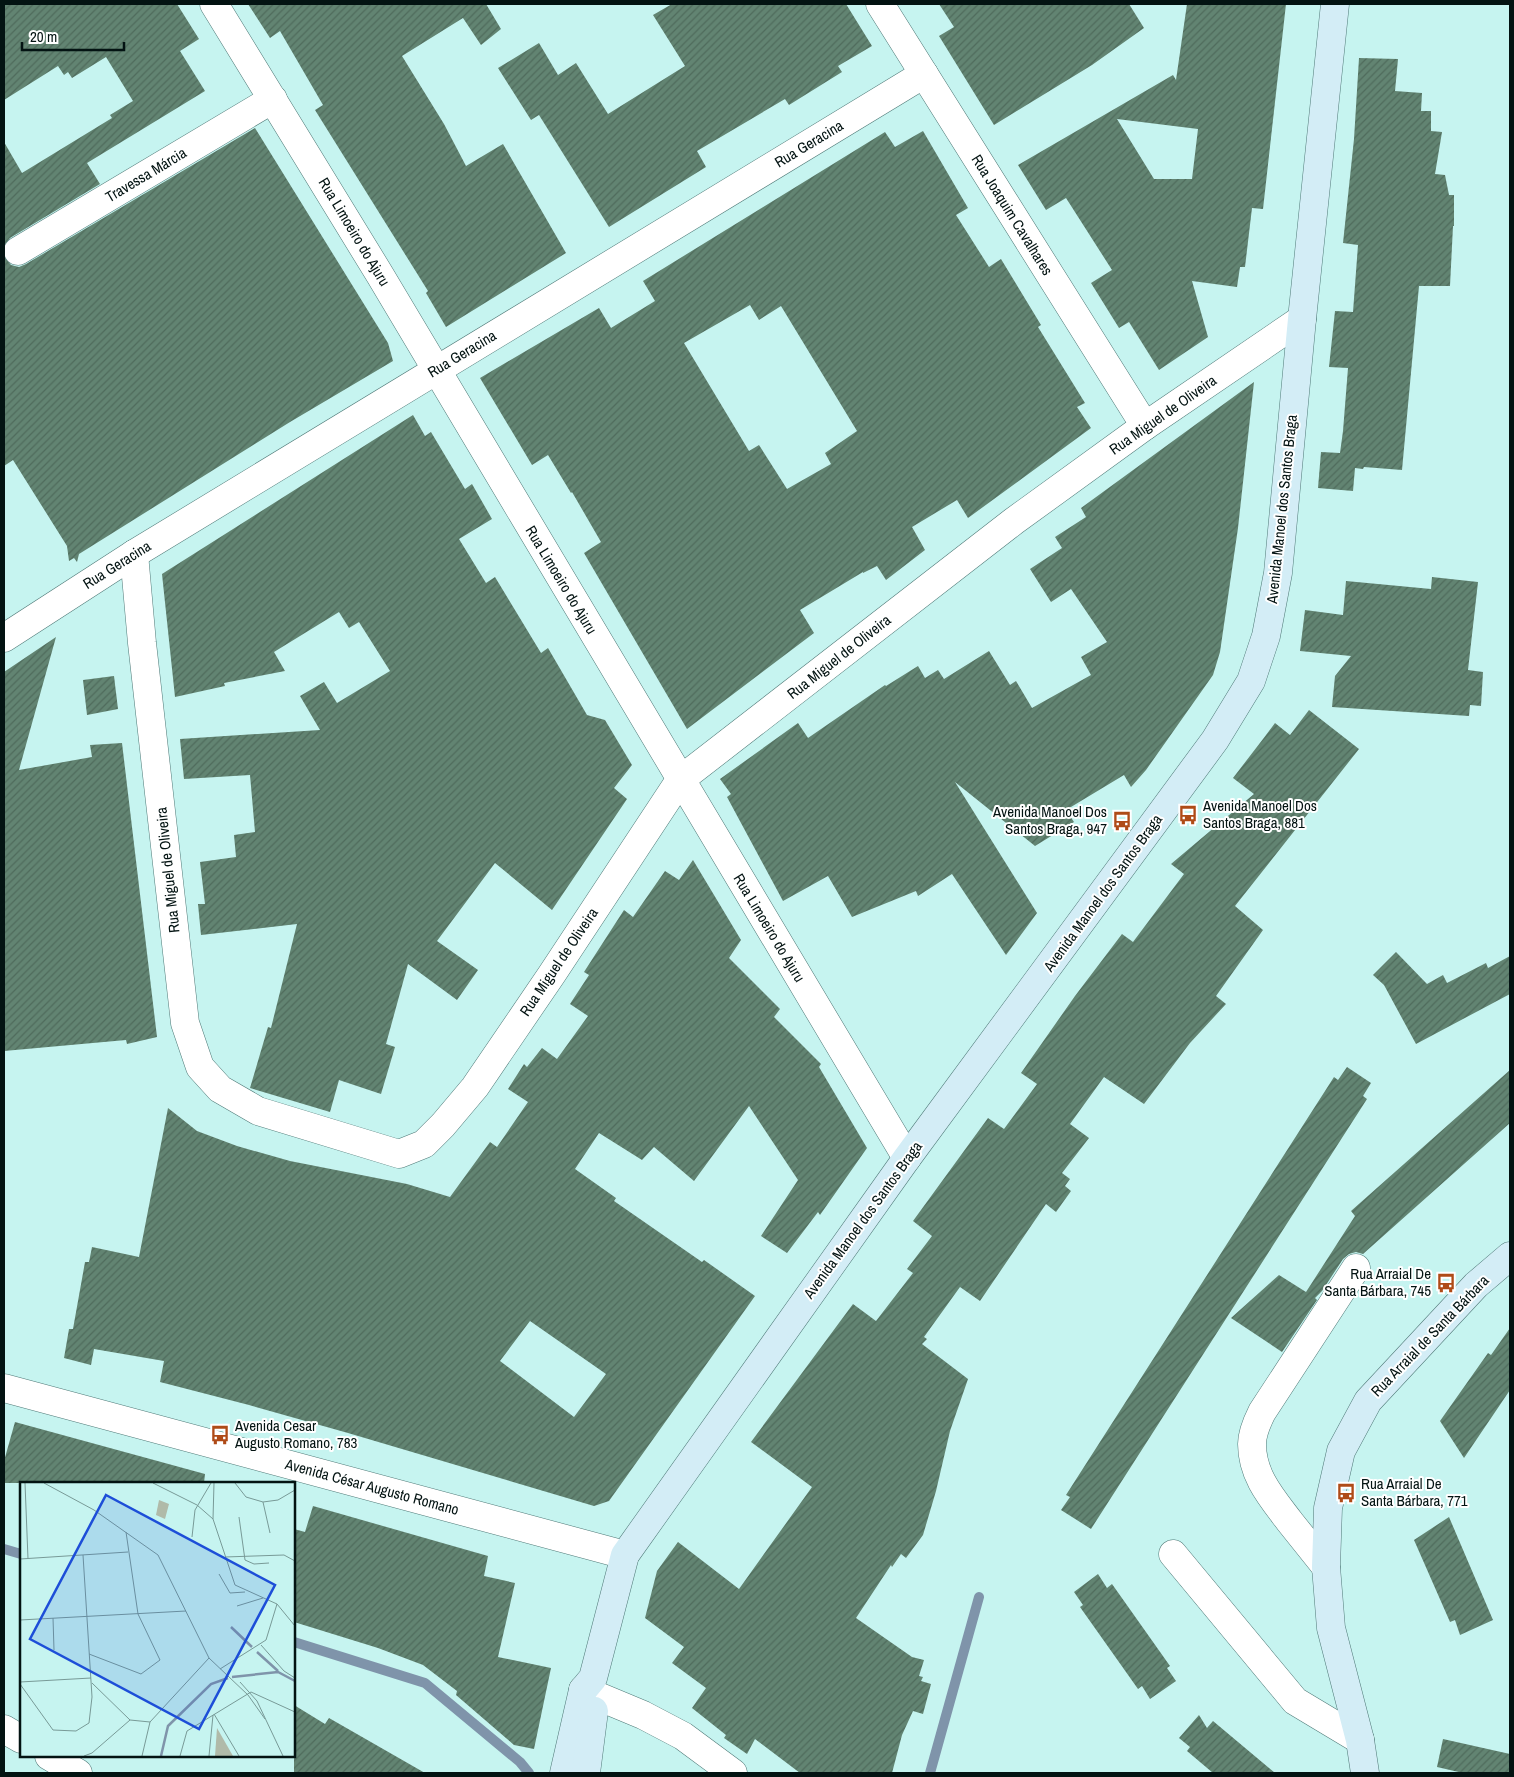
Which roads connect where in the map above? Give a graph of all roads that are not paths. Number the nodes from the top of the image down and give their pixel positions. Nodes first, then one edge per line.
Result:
1 (214, 4) edge
2 (880, 4) edge
3 (1335, 4) edge
4 (924, 74) junction
5 (273, 99) junction
6 (18, 251) dead end
7 (1302, 319) junction
8 (436, 370) junction
9 (1145, 426) junction
10 (134, 554) junction
11 (4, 638) edge
12 (680, 780) junction
13 (907, 1158) junction
14 (1510, 1256) edge
15 (1356, 1268) dead end
16 (4, 1388) edge
17 (1173, 1554) dead end
18 (625, 1555) junction
19 (1326, 1567) junction
20 (591, 1688) junction
21 (4, 1729) edge
22 (20, 1739) edge
23 (1360, 1740) junction
24 (51, 1757) edge
25 (78, 1773) edge
26 (571, 1773) edge
27 (733, 1773) edge
28 (1365, 1773) edge

1 - 5 street, Rua Limoeiro do Ajuru
2 - 4 street, Rua Joaquim Cavalhares
3 - 7 street, Avenida Manoel dos Santos Braga
4 - 8 street, Rua Geracina
4 - 9 street, Rua Joaquim Cavalhares
5 - 6 street, Travessa Márcia
5 - 8 street, Rua Limoeiro do Ajuru
7 - 9 street, Rua Miguel de Oliveira
7 - 13 street, Avenida Manoel dos Santos Braga
8 - 10 street, Rua Geracina
8 - 12 street, Rua Limoeiro do Ajuru
9 - 12 street, Rua Miguel de Oliveira
10 - 11 street, Rua Geracina
10 - 12 street, Rua Miguel de Oliveira
12 - 13 street, Rua Limoeiro do Ajuru
13 - 18 street, Avenida Manoel dos Santos Braga
14 - 19 street, Rua Arraial de Santa Bárbara
15 - 19 street
16 - 18 street, Avenida César Augusto Romano
17 - 23 street
18 - 20 street, Avenida Manoel dos Santos Braga
19 - 23 street, Rua Arraial de Santa Bárbara
20 - 26 street, Avenida Manoel dos Santos Braga
20 - 27 street
21 - 22 street
23 - 28 street, Rua Arraial de Santa Bárbara
24 - 25 street

